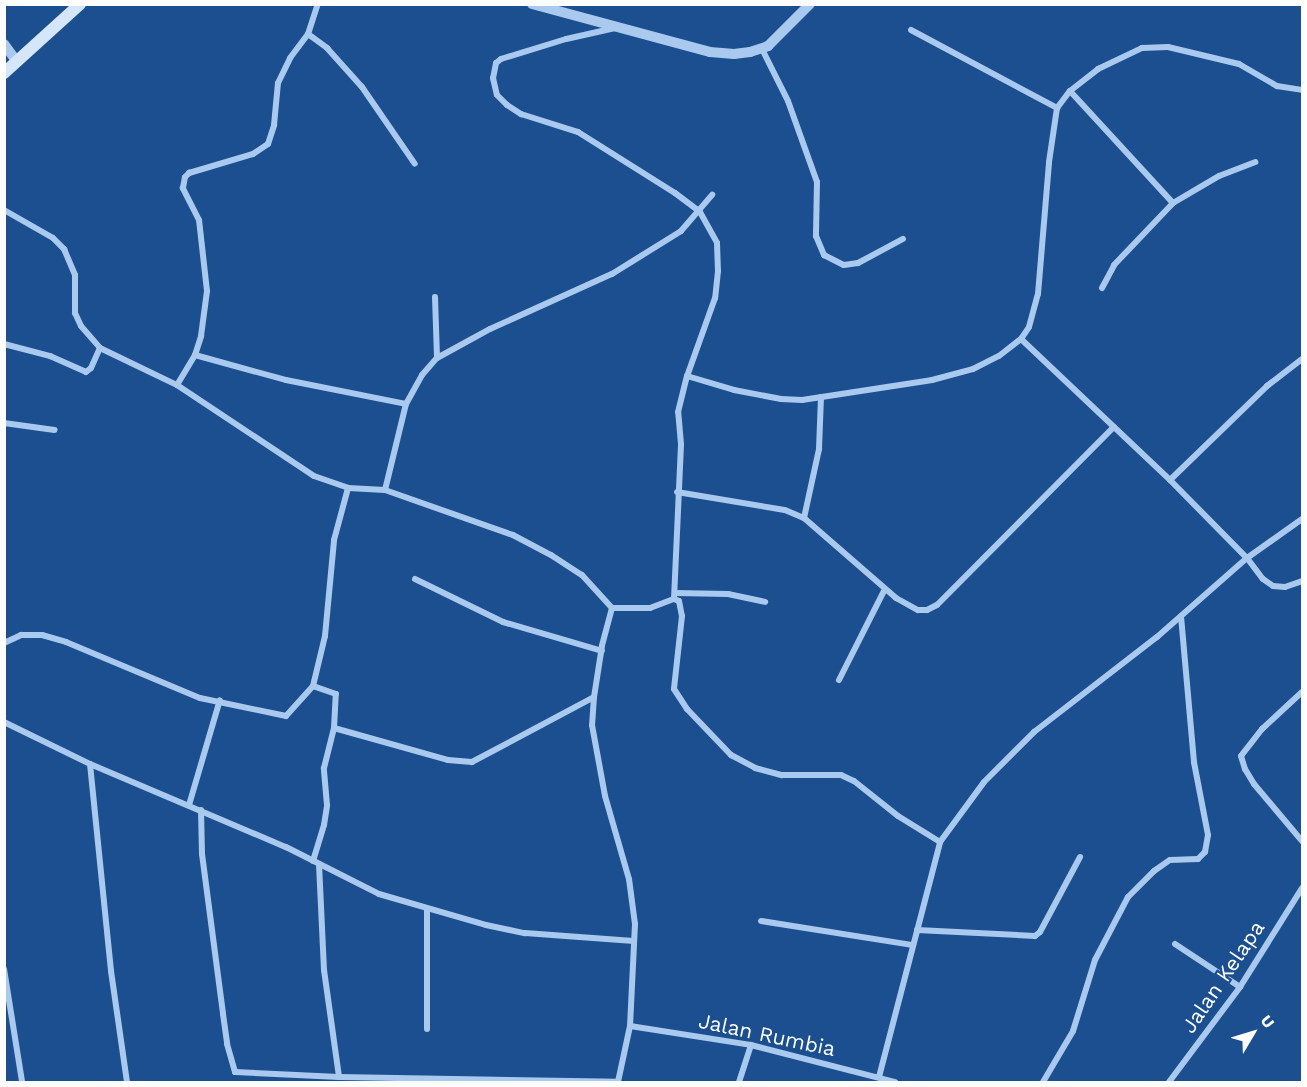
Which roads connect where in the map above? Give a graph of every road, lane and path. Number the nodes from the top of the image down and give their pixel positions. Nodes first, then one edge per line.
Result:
1 (80, 4) edge
2 (318, 4) edge
3 (532, 4) edge
4 (810, 4) edge
5 (616, 28) junction
6 (911, 30) dead end
7 (308, 34) junction
8 (4, 44) edge
9 (762, 49) junction
10 (17, 62) junction
11 (4, 73) edge
12 (1302, 90) edge
13 (1070, 91) junction
14 (1057, 108) junction
15 (1255, 162) dead end
16 (415, 164) dead end
17 (712, 195) dead end
18 (1173, 202) junction
19 (4, 210) edge
20 (700, 212) junction
21 (903, 238) dead end
22 (1102, 288) dead end
23 (435, 297) dead end
24 (1021, 339) junction
25 (4, 344) edge
26 (100, 348) junction
27 (195, 355) junction
28 (437, 358) junction
29 (1302, 359) edge
30 (687, 376) junction
31 (177, 385) junction
32 (821, 397) junction
33 (406, 404) junction
34 (4, 423) edge
35 (1114, 426) junction
36 (55, 430) dead end
37 (1170, 480) junction
38 (348, 488) junction
39 (385, 490) junction
40 (677, 492) junction
41 (804, 518) junction
42 (1302, 519) edge
43 (1247, 558) junction
44 (415, 579) dead end
45 (1302, 582) edge
46 (885, 589) junction
47 (674, 596) junction
48 (765, 602) dead end
49 (612, 608) junction
50 (1181, 617) junction
51 (4, 643) edge
52 (602, 651) junction
53 (839, 680) dead end
54 (313, 686) junction
55 (1302, 692) edge
56 (594, 697) junction
57 (220, 700) junction
58 (4, 722) edge
59 (334, 728) junction
60 (90, 764) junction
61 (189, 805) junction
62 (201, 810) junction
63 (1302, 840) edge
64 (940, 842) junction
65 (1080, 856) dead end
66 (316, 862) junction
67 (1302, 888) edge
68 (1300, 899) edge
69 (427, 909) junction
70 (761, 921) dead end
71 (917, 930) junction
72 (634, 941) junction
73 (1174, 944) dead end
74 (913, 945) junction
75 (4, 969) edge
76 (1240, 987) junction
77 (630, 1026) junction
78 (427, 1029) dead end
79 (752, 1045) junction
80 (339, 1077) junction
81 (879, 1077) junction
82 (440, 1081) edge
83 (618, 1082) edge
84 (22, 1083) edge
85 (127, 1083) edge
86 (739, 1083) edge
87 (895, 1083) edge
88 (1043, 1083) edge
89 (1169, 1083) edge

1 - 10 main road
2 - 7 street
3 - 5 street
4 - 9 street
5 - 9 street
5 - 20 street
6 - 14 street
7 - 16 street
7 - 27 street
8 - 10 street
9 - 21 street
10 - 11 main road
12 - 13 street
13 - 14 street
13 - 18 street
14 - 24 street
15 - 18 street
17 - 20 street
18 - 22 street
19 - 26 street
20 - 28 street
20 - 30 street
23 - 28 street
24 - 32 street
24 - 35 street
25 - 26 street
26 - 31 street
27 - 31 street
27 - 33 street
28 - 33 street
29 - 37 street
30 - 32 street
30 - 40 street
31 - 38 street
32 - 41 street
33 - 39 street
34 - 36 street
35 - 37 street
35 - 46 street
37 - 43 street
38 - 39 street
38 - 54 street
39 - 49 street
40 - 41 street
40 - 47 street
41 - 46 street
42 - 43 street
43 - 45 street
43 - 50 street
44 - 52 street
46 - 53 street
47 - 48 street
47 - 49 street
47 - 64 street
49 - 52 street
50 - 64 street
50 - 88 street
51 - 57 street
52 - 56 street
54 - 57 street
54 - 59 street
55 - 63 street
56 - 59 street
56 - 72 street
57 - 61 street
58 - 60 street
59 - 66 street
60 - 61 street
60 - 85 street
61 - 62 street
62 - 66 street
62 - 80 street
64 - 71 street
65 - 71 street
66 - 69 street
66 - 80 street
67 - 68 street, Jalan Kelapa
68 - 76 street, Jalan Kelapa
69 - 72 street
69 - 78 street
70 - 74 street
71 - 74 street
72 - 77 street
73 - 76 street
74 - 81 street
75 - 84 street
76 - 89 street, Jalan Kelapa
77 - 79 street, Jalan Rumbia
77 - 83 street
79 - 81 street, Jalan Rumbia
79 - 86 street
80 - 82 street
81 - 87 street, Jalan Rumbia
82 - 83 street

